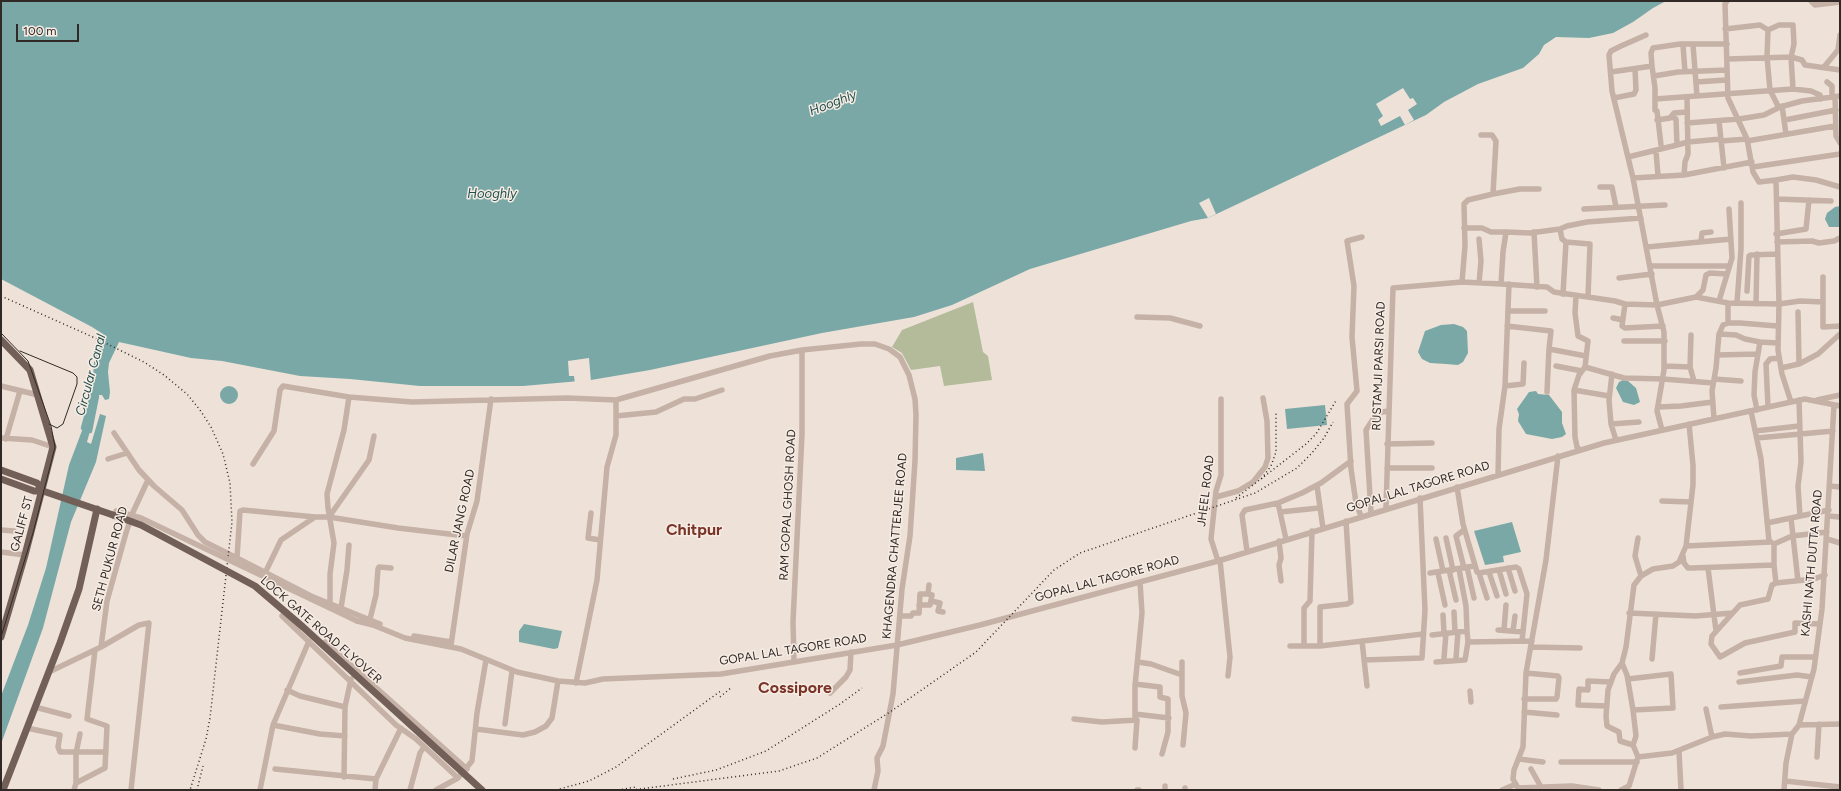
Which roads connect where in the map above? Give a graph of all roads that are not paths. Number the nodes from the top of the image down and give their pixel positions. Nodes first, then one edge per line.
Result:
1 (1727, 1) edge
2 (1811, 1) edge
3 (1840, 2) edge
4 (1725, 30) junction
5 (1768, 30) junction
6 (1646, 35) dead end
7 (1840, 35) edge
8 (1727, 44) junction
9 (1683, 45) junction
10 (1693, 45) junction
11 (1767, 57) junction
12 (1791, 57) junction
13 (1728, 59) junction
14 (1652, 66) junction
15 (1824, 67) junction
16 (1635, 69) junction
17 (1727, 70) junction
18 (1840, 70) edge
19 (1611, 72) junction
20 (1684, 72) junction
21 (1695, 72) junction
22 (1654, 76) junction
23 (1726, 80) junction
24 (1696, 82) junction
25 (1827, 82) dead end
26 (1793, 89) junction
27 (1770, 90) junction
28 (1728, 95) junction
29 (1697, 96) junction
30 (1836, 96) edge
31 (1614, 98) junction
32 (1687, 98) junction
33 (1655, 99) junction
34 (1821, 99) junction
35 (1781, 107) junction
36 (1836, 110) junction
37 (1687, 112) junction
38 (1672, 117) junction
39 (1739, 119) junction
40 (1657, 120) junction
41 (1785, 120) junction
42 (1719, 121) junction
43 (1687, 123) junction
44 (1835, 126) junction
45 (1786, 134) junction
46 (1481, 135) dead end
47 (1721, 140) junction
48 (1747, 140) junction
49 (1688, 142) junction
50 (1840, 143) edge
51 (1661, 145) dead end
52 (1676, 146) junction
53 (1656, 151) junction
54 (1840, 154) edge
55 (1628, 157) junction
56 (1753, 165) junction
57 (1724, 168) junction
58 (1684, 175) junction
59 (1658, 176) junction
60 (1633, 178) junction
61 (1776, 180) junction
62 (1600, 187) dead end
63 (1840, 187) edge
64 (1539, 189) dead end
65 (1493, 194) junction
66 (1777, 199) junction
67 (1809, 200) junction
68 (1831, 201) dead end
69 (1741, 203) dead end
70 (1665, 205) dead end
71 (1639, 206) junction
72 (1616, 207) junction
73 (1584, 209) dead end
74 (1729, 209) dead end
75 (1641, 218) junction
76 (1464, 228) junction
77 (1560, 229) junction
78 (1506, 232) junction
79 (1534, 232) junction
80 (1711, 232) dead end
81 (1776, 234) junction
82 (1362, 238) dead end
83 (1840, 238) edge
84 (1479, 239) dead end
85 (1731, 239) junction
86 (1701, 241) junction
87 (1566, 242) junction
88 (1777, 242) junction
89 (1647, 247) junction
90 (1757, 254) junction
91 (1777, 254) junction
92 (1651, 266) junction
93 (1730, 266) junction
94 (1652, 274) junction
95 (1727, 274) junction
96 (1823, 277) dead end
97 (1619, 278) dead end
98 (1462, 282) junction
99 (1479, 283) junction
100 (1501, 284) junction
101 (1509, 284) junction
102 (1537, 287) junction
103 (1747, 291) dead end
104 (1564, 294) junction
105 (1576, 296) junction
106 (1588, 297) junction
107 (1694, 297) junction
108 (1719, 301) junction
109 (1824, 302) junction
110 (1728, 303) junction
111 (1737, 303) junction
112 (1625, 304) junction
113 (1756, 304) junction
114 (1779, 304) junction
115 (1657, 305) junction
116 (1508, 311) junction
117 (1545, 311) dead end
118 (1798, 312) dead end
119 (1137, 317) dead end
120 (1613, 318) dead end
121 (1623, 320) junction
122 (1728, 323) junction
123 (1200, 326) dead end
124 (1507, 326) junction
125 (1663, 326) junction
126 (1777, 326) junction
127 (1840, 326) edge
128 (1719, 334) junction
129 (1840, 334) edge
130 (1691, 335) dead end
131 (1, 340) edge
132 (1624, 341) dead end
133 (1665, 341) junction
134 (1760, 342) junction
135 (1778, 342) junction
136 (1549, 349) junction
137 (802, 350) junction
138 (1717, 354) junction
139 (1758, 354) junction
140 (1586, 356) junction
141 (1779, 358) junction
142 (1524, 363) dead end
143 (1799, 364) junction
144 (1556, 366) dead end
145 (1665, 366) junction
146 (1690, 367) junction
147 (1781, 368) junction
148 (1584, 369) junction
149 (1612, 374) junction
150 (1663, 379) junction
151 (1694, 381) junction
152 (1714, 381) junction
153 (1741, 381) dead end
154 (1, 386) edge
155 (1505, 386) junction
156 (722, 390) dead end
157 (1574, 390) junction
158 (20, 391) junction
159 (1547, 392) dead end
160 (38, 395) junction
161 (1840, 395) edge
162 (1609, 396) junction
163 (349, 397) junction
164 (1263, 398) dead end
165 (491, 399) junction
166 (1221, 399) dead end
167 (616, 400) junction
168 (1799, 400) junction
169 (1814, 401) junction
170 (1713, 402) junction
171 (1791, 402) junction
172 (1837, 406) edge
173 (1658, 407) junction
174 (1768, 407) junction
175 (1754, 410) junction
176 (1388, 411) junction
177 (616, 416) junction
178 (1714, 419) junction
179 (1639, 422) dead end
180 (1611, 424) junction
181 (1689, 424) junction
182 (1799, 426) junction
183 (1662, 430) junction
184 (1755, 431) junction
185 (1833, 431) junction
186 (114, 433) dead end
187 (1800, 434) junction
188 (374, 436) dead end
189 (1757, 438) junction
190 (3, 439) edge
191 (1616, 440) junction
192 (1432, 443) dead end
193 (1388, 444) junction
194 (53, 447) junction
195 (1580, 450) junction
196 (127, 453) junction
197 (1558, 456) junction
198 (108, 459) dead end
199 (1351, 461) junction
200 (253, 464) dead end
201 (1387, 468) junction
202 (1432, 468) dead end
203 (1, 470) edge
204 (1498, 475) junction
205 (1, 479) edge
206 (148, 480) junction
207 (1317, 486) junction
208 (1830, 486) junction
209 (1457, 487) junction
210 (1840, 487) edge
211 (43, 491) junction
212 (1216, 497) junction
213 (1420, 498) junction
214 (1662, 501) dead end
215 (1691, 502) junction
216 (1278, 503) junction
217 (1319, 508) junction
218 (1386, 508) junction
219 (99, 509) junction
220 (1280, 512) junction
221 (1371, 512) junction
222 (114, 513) junction
223 (591, 513) dead end
224 (1829, 513) junction
225 (1361, 516) junction
226 (1800, 516) junction
227 (315, 517) junction
228 (329, 517) junction
229 (1840, 517) edge
230 (1791, 518) junction
231 (1346, 520) junction
232 (1767, 523) junction
233 (1322, 528) junction
234 (1, 530) edge
235 (1464, 530) junction
236 (1312, 531) junction
237 (14, 532) dead end
238 (1827, 535) junction
239 (466, 536) junction
240 (1792, 536) junction
241 (1446, 538) dead end
242 (1638, 538) dead end
243 (1286, 539) junction
244 (1436, 539) dead end
245 (600, 540) junction
246 (1279, 541) junction
247 (1772, 542) junction
248 (1840, 543) edge
249 (349, 545) dead end
250 (1686, 546) junction
251 (1247, 551) junction
252 (1, 552) edge
253 (25, 555) junction
254 (1683, 556) junction
255 (237, 558) junction
256 (1219, 561) junction
257 (1774, 565) junction
258 (1474, 566) junction
259 (391, 568) dead end
260 (1463, 568) junction
261 (1508, 568) junction
262 (1708, 568) junction
263 (1451, 570) junction
264 (1499, 570) junction
265 (266, 571) junction
266 (1441, 572) junction
267 (1489, 572) junction
268 (1430, 573) dead end
269 (1479, 573) junction
270 (1825, 575) junction
271 (1641, 576) junction
272 (1281, 581) dead end
273 (1798, 581) junction
274 (1140, 582) junction
275 (1776, 583) junction
276 (929, 585) dead end
277 (1515, 591) dead end
278 (928, 594) junction
279 (1506, 594) dead end
280 (1497, 596) dead end
281 (1474, 598) dead end
282 (1487, 598) dead end
283 (1456, 600) dead end
284 (931, 601) junction
285 (330, 603) junction
286 (920, 605) junction
287 (1445, 605) dead end
288 (1506, 605) dead end
289 (341, 608) junction
290 (942, 612) dead end
291 (1454, 612) dead end
292 (1629, 613) junction
293 (1713, 613) junction
294 (1732, 613) junction
295 (1656, 614) junction
296 (1443, 615) dead end
297 (900, 616) junction
298 (1515, 616) dead end
299 (371, 622) junction
300 (1819, 624) junction
301 (1467, 631) junction
302 (1513, 631) junction
303 (1716, 631) junction
304 (1456, 632) junction
305 (1523, 632) junction
306 (1445, 633) junction
307 (2, 634) edge
308 (1423, 634) junction
309 (1432, 635) dead end
310 (1522, 640) junction
311 (1532, 640) junction
312 (309, 641) junction
313 (1362, 641) junction
314 (1468, 642) junction
315 (451, 645) junction
316 (897, 645) junction
317 (1290, 646) dead end
318 (1304, 646) junction
319 (1320, 646) junction
320 (101, 647) junction
321 (1531, 647) junction
322 (1580, 648) dead end
323 (95, 650) junction
324 (850, 652) junction
325 (1815, 657) junction
326 (1444, 658) dead end
327 (1456, 658) dead end
328 (1652, 659) dead end
329 (486, 660) junction
330 (1364, 660) junction
331 (794, 661) junction
332 (1138, 662) junction
333 (1182, 662) dead end
334 (1436, 662) dead end
335 (1622, 663) junction
336 (512, 671) junction
337 (49, 672) junction
338 (1526, 673) junction
339 (1740, 673) dead end
340 (1182, 675) junction
341 (1228, 676) dead end
342 (1812, 677) junction
343 (351, 679) junction
344 (1628, 679) junction
345 (558, 681) junction
346 (1611, 682) junction
347 (1739, 682) dead end
348 (576, 683) junction
349 (1135, 684) junction
350 (1367, 686) dead end
351 (287, 690) junction
352 (1470, 691) dead end
353 (830, 693) dead end
354 (1524, 699) junction
355 (1805, 701) junction
356 (1471, 702) dead end
357 (1607, 706) junction
358 (36, 707) junction
359 (345, 707) junction
360 (1721, 707) dead end
361 (1706, 709) dead end
362 (1633, 710) junction
363 (1524, 712) junction
364 (1557, 715) dead end
365 (69, 716) dead end
366 (1135, 717) junction
367 (1169, 718) junction
368 (1074, 719) dead end
369 (505, 724) dead end
370 (1819, 724) junction
371 (1840, 724) edge
372 (273, 725) junction
373 (1799, 725) junction
374 (27, 728) junction
375 (401, 728) junction
376 (476, 728) junction
377 (80, 734) dead end
378 (1792, 734) junction
379 (345, 736) junction
380 (1712, 737) junction
381 (1183, 745) dead end
382 (1634, 745) junction
383 (424, 747) junction
384 (1135, 748) dead end
385 (1679, 751) junction
386 (106, 752) junction
387 (76, 753) junction
388 (1162, 754) dead end
389 (1817, 757) dead end
390 (1519, 759) junction
391 (1638, 760) junction
392 (1543, 762) dead end
393 (1561, 762) dead end
394 (275, 769) dead end
395 (467, 769) junction
396 (1531, 769) dead end
397 (344, 777) junction
398 (458, 778) junction
399 (376, 779) junction
400 (1785, 781) junction
401 (76, 783) junction
402 (1516, 784) junction
403 (1541, 787) junction
404 (1840, 787) edge
405 (6, 788) edge
406 (1531, 788) edge
407 (74, 790) edge
408 (130, 790) edge
409 (260, 790) edge
410 (375, 790) edge
411 (410, 790) edge
412 (436, 790) edge
413 (482, 790) edge
414 (874, 790) edge
415 (1502, 790) edge
416 (1599, 790) edge
417 (1621, 790) edge
418 (1681, 790) edge
419 (1784, 790) edge

1 - 4 street
2 - 3 street
4 - 5 street
4 - 8 street
5 - 11 street
5 - 12 street
6 - 19 street
7 - 15 street
8 - 10 street
8 - 13 street
9 - 10 street
9 - 14 street
9 - 20 street
10 - 21 street
11 - 12 street
11 - 13 street
11 - 27 street
12 - 15 street
12 - 26 street
13 - 17 street
14 - 16 street
14 - 22 street
15 - 18 street
16 - 19 street
16 - 31 street
17 - 21 street
17 - 23 street
19 - 31 street
20 - 21 street
20 - 22 street
21 - 24 street
22 - 33 street
23 - 24 street
23 - 28 street
24 - 29 street
25 - 30 street
26 - 27 street
26 - 34 street
27 - 28 street
27 - 35 street
28 - 29 street
28 - 39 street
29 - 32 street
30 - 34 street
30 - 36 street
31 - 55 street
32 - 33 street
32 - 37 street
33 - 40 street
34 - 35 street
35 - 39 street
35 - 41 street
36 - 41 street
36 - 44 street
37 - 38 street
37 - 43 street
38 - 40 street
38 - 52 street
39 - 42 street
39 - 48 street
40 - 51 street
41 - 45 street
42 - 43 street
42 - 47 street
43 - 49 street
44 - 45 street
44 - 50 street
45 - 48 street
46 - 65 street
47 - 48 street
47 - 49 street
47 - 57 street
48 - 56 street
49 - 52 street
49 - 58 street
52 - 53 street
53 - 55 street
53 - 59 street
54 - 56 street
55 - 60 street
56 - 57 street
56 - 61 street
57 - 58 street
58 - 59 street
59 - 60 street
60 - 71 street
61 - 63 street
61 - 66 street
62 - 72 street
64 - 65 street
65 - 76 street
66 - 67 street
66 - 81 street
67 - 68 street
67 - 81 street
69 - 111 street
70 - 71 street
71 - 72 street
71 - 75 street
72 - 73 street
74 - 85 street
75 - 77 street
75 - 89 street
76 - 78 street
76 - 98 street
77 - 79 street
77 - 87 street
78 - 79 street
78 - 100 street
79 - 102 street
80 - 86 street
81 - 88 street
82 - 199 street
83 - 88 street
84 - 99 street
85 - 86 street
85 - 93 street
86 - 89 street
87 - 104 street
87 - 106 street
88 - 91 street
89 - 92 street
90 - 91 street
90 - 103 street
90 - 113 street
91 - 114 street
92 - 93 street
92 - 94 street
93 - 95 street
94 - 97 street
94 - 115 street
95 - 107 street
95 - 108 street
96 - 109 street
98 - 99 street, RUSTAMJI PARSI ROAD
98 - 176 street, RUSTAMJI PARSI ROAD
99 - 100 street, RUSTAMJI PARSI ROAD
100 - 101 street, RUSTAMJI PARSI ROAD
101 - 102 street, RUSTAMJI PARSI ROAD
101 - 116 street
102 - 104 street, RUSTAMJI PARSI ROAD
104 - 105 street, RUSTAMJI PARSI ROAD
105 - 106 street, RUSTAMJI PARSI ROAD
105 - 140 street
106 - 112 street, RUSTAMJI PARSI ROAD
107 - 108 street
107 - 115 street, RUSTAMJI PARSI ROAD
108 - 110 street
109 - 114 street
109 - 127 street
110 - 111 street
110 - 122 street
111 - 113 street
112 - 115 street, RUSTAMJI PARSI ROAD
112 - 121 street
113 - 114 street
114 - 126 street
115 - 125 street
116 - 117 street
116 - 124 street
118 - 143 street
119 - 123 street
120 - 121 street
121 - 125 street
122 - 126 street
122 - 128 street
124 - 136 street
124 - 155 street
125 - 133 street
126 - 135 street
128 - 134 street
128 - 138 street
129 - 143 street
130 - 146 street
131 - 160 main road
132 - 133 street
133 - 145 street
134 - 135 street
134 - 139 street
135 - 141 street
136 - 140 street
136 - 159 street
137 - 167 street, KHAGENDRA CHATTERJEE ROAD
137 - 297 street, KHAGENDRA CHATTERJEE ROAD
137 - 331 street, RAM GOPAL GHOSH ROAD
138 - 139 street
138 - 152 street
139 - 175 street
140 - 148 street
141 - 147 street
141 - 174 street
142 - 155 street
143 - 147 street
144 - 148 street
145 - 146 street
145 - 150 street
146 - 151 street
147 - 171 street
148 - 149 street
148 - 157 street
149 - 150 street
149 - 162 street
150 - 151 street
150 - 173 street
151 - 152 street
152 - 153 street
152 - 170 street
154 - 158 street
155 - 204 street
156 - 177 street
157 - 162 street
157 - 195 street
158 - 160 street
158 - 190 street
160 - 194 main road
161 - 169 street
162 - 180 street
163 - 165 street, KHAGENDRA CHATTERJEE ROAD
163 - 200 street, KHAGENDRA CHATTERJEE ROAD
163 - 228 street
164 - 212 street
165 - 167 street, KHAGENDRA CHATTERJEE ROAD
165 - 239 street, DILAR JANG ROAD
166 - 212 street, JHEEL ROAD
167 - 177 street
168 - 169 street, GOPAL LAL TAGORE ROAD
168 - 171 street, GOPAL LAL TAGORE ROAD
168 - 182 street
169 - 172 street, GOPAL LAL TAGORE ROAD
170 - 173 street
170 - 178 street
171 - 174 street, GOPAL LAL TAGORE ROAD
172 - 185 street, KASHI NATH DUTTA ROAD
173 - 183 street
174 - 175 street, GOPAL LAL TAGORE ROAD
175 - 178 street, GOPAL LAL TAGORE ROAD
175 - 184 street
176 - 193 street, RUSTAMJI PARSI ROAD
176 - 221 street
177 - 245 street
178 - 181 street, GOPAL LAL TAGORE ROAD
179 - 180 street
180 - 191 street
181 - 183 street, GOPAL LAL TAGORE ROAD
181 - 215 street
182 - 184 street
182 - 187 street
183 - 191 street, GOPAL LAL TAGORE ROAD
184 - 189 street
185 - 187 street
185 - 208 street, KASHI NATH DUTTA ROAD
186 - 196 street
187 - 189 street
187 - 226 street
188 - 228 street
189 - 232 street
190 - 194 street
191 - 195 street, GOPAL LAL TAGORE ROAD
192 - 193 street
193 - 201 street, RUSTAMJI PARSI ROAD
194 - 211 main road, GALIFF ST
195 - 197 street, GOPAL LAL TAGORE ROAD
196 - 198 street
196 - 206 street
197 - 204 street, GOPAL LAL TAGORE ROAD
197 - 311 street
199 - 207 street
199 - 225 street
201 - 202 street
201 - 218 street, RUSTAMJI PARSI ROAD
203 - 211 main road
204 - 209 street, GOPAL LAL TAGORE ROAD
205 - 211 main road, LOCK GATE ROAD FLYOVER
206 - 255 street
206 - 320 street, SETH PUKUR ROAD
207 - 216 street
207 - 217 street
208 - 210 street
208 - 224 street, KASHI NATH DUTTA ROAD
209 - 213 street, GOPAL LAL TAGORE ROAD
209 - 235 street
211 - 219 main road, LOCK GATE ROAD FLYOVER
211 - 253 main road, GALIFF ST
212 - 256 street, JHEEL ROAD
213 - 218 street, GOPAL LAL TAGORE ROAD
213 - 308 street
214 - 215 street
215 - 250 street
216 - 220 street
216 - 251 street
217 - 220 street
217 - 233 street
218 - 221 street, GOPAL LAL TAGORE ROAD
219 - 222 main road, LOCK GATE ROAD FLYOVER
219 - 337 main road
220 - 243 street
221 - 225 street, GOPAL LAL TAGORE ROAD
222 - 299 street, bridge
222 - 413 main road, LOCK GATE ROAD FLYOVER, bridge
223 - 245 street
224 - 226 street
224 - 229 street
224 - 238 street, KASHI NATH DUTTA ROAD
225 - 231 street, GOPAL LAL TAGORE ROAD
226 - 230 street
227 - 228 street
227 - 255 street
227 - 265 street
228 - 239 street
228 - 285 street
230 - 232 street
230 - 240 street
231 - 233 street, GOPAL LAL TAGORE ROAD
231 - 319 street
232 - 247 street
233 - 236 street, GOPAL LAL TAGORE ROAD
234 - 237 street
235 - 258 street
235 - 260 street
236 - 243 street, GOPAL LAL TAGORE ROAD
236 - 318 street
238 - 240 street
238 - 248 street
238 - 270 street, KASHI NATH DUTTA ROAD
239 - 315 street, DILAR JANG ROAD
240 - 247 street
240 - 273 street
241 - 263 street
242 - 271 street
243 - 246 street, GOPAL LAL TAGORE ROAD
244 - 266 street
245 - 348 street
246 - 251 street, GOPAL LAL TAGORE ROAD
246 - 272 street
247 - 250 street
247 - 257 street
249 - 289 street
250 - 254 street
251 - 256 street, GOPAL LAL TAGORE ROAD
252 - 253 street
253 - 307 main road, GALIFF ST
254 - 262 street
254 - 271 street
255 - 265 street
256 - 274 street, GOPAL LAL TAGORE ROAD
256 - 341 street, JHEEL ROAD
257 - 262 street
257 - 275 street
258 - 260 street
258 - 269 street
259 - 299 street
260 - 263 street
260 - 281 street
260 - 301 street
261 - 264 street
261 - 277 street
261 - 305 street
262 - 293 street
263 - 266 street
263 - 283 street
264 - 267 street
264 - 279 street
265 - 285 street
266 - 268 street
266 - 287 street
267 - 269 street
267 - 280 street
269 - 282 street
270 - 273 street
270 - 300 street, KASHI NATH DUTTA ROAD
271 - 292 street
273 - 275 street
274 - 316 street, GOPAL LAL TAGORE ROAD
274 - 332 street
275 - 294 street
276 - 278 street
278 - 284 street
278 - 286 street
284 - 286 street
284 - 290 street
285 - 289 street
286 - 297 street
288 - 302 street
289 - 299 street
291 - 304 street
292 - 295 street
292 - 335 street
293 - 294 street
293 - 295 street
293 - 303 street
294 - 303 street
295 - 328 street
296 - 306 street
297 - 316 street, KHAGENDRA CHATTERJEE ROAD
298 - 302 street
299 - 315 street, GOPAL LAL TAGORE ROAD
300 - 303 street
300 - 325 street, KASHI NATH DUTTA ROAD
301 - 304 street
301 - 314 street
302 - 305 street
304 - 306 street
304 - 327 street
305 - 310 street
306 - 309 street
306 - 326 street
308 - 313 street
308 - 330 street
310 - 311 street
310 - 314 street
311 - 321 street
312 - 343 street
312 - 351 street
312 - 395 street
313 - 319 street
313 - 330 street
314 - 334 street
315 - 329 street, GOPAL LAL TAGORE ROAD
316 - 324 street, GOPAL LAL TAGORE ROAD
316 - 414 street, KHAGENDRA CHATTERJEE ROAD
317 - 318 street
318 - 319 street
320 - 323 street
320 - 408 street
321 - 322 street
321 - 338 street
323 - 337 street
323 - 386 street
324 - 331 street, GOPAL LAL TAGORE ROAD
324 - 353 street
325 - 339 street
325 - 342 street, KASHI NATH DUTTA ROAD
329 - 336 street, GOPAL LAL TAGORE ROAD
329 - 376 street
330 - 350 street
331 - 348 street, GOPAL LAL TAGORE ROAD
332 - 340 street
332 - 349 street
333 - 340 street
335 - 344 street
335 - 346 street
336 - 345 street, GOPAL LAL TAGORE ROAD
336 - 369 street
337 - 358 main road
338 - 354 street
338 - 354 street
340 - 381 street
342 - 347 street
342 - 355 street, KASHI NATH DUTTA ROAD
343 - 359 street
343 - 375 street
344 - 362 street
344 - 362 street
345 - 348 street, GOPAL LAL TAGORE ROAD
345 - 376 street
346 - 357 street
346 - 357 street
349 - 366 street
349 - 367 street
351 - 359 street
351 - 372 street
352 - 356 street
354 - 363 street
355 - 360 street
355 - 373 street, KASHI NATH DUTTA ROAD
357 - 382 street
358 - 365 street
358 - 374 main road
359 - 379 street
361 - 380 street
362 - 382 street
363 - 364 street
363 - 390 street
366 - 367 street
366 - 368 street
366 - 384 street
367 - 388 street
370 - 371 street
370 - 373 street
370 - 389 street
372 - 379 street
372 - 409 street
373 - 378 street, KASHI NATH DUTTA ROAD
374 - 387 street
374 - 405 main road
375 - 383 street
375 - 399 street
376 - 395 street
377 - 387 street
378 - 380 street
378 - 400 street, KASHI NATH DUTTA ROAD
379 - 397 street
380 - 385 street
382 - 391 street
383 - 398 street
383 - 411 street
385 - 391 street
385 - 418 street
386 - 387 street
386 - 401 street
387 - 401 street
390 - 392 street
390 - 402 street
391 - 393 street
391 - 417 street
394 - 397 street
395 - 398 street
396 - 403 street
397 - 399 street
398 - 412 street
399 - 410 street
400 - 404 street
400 - 419 street, KASHI NATH DUTTA ROAD
401 - 407 street
402 - 406 street
402 - 415 street
403 - 406 street
403 - 416 street

